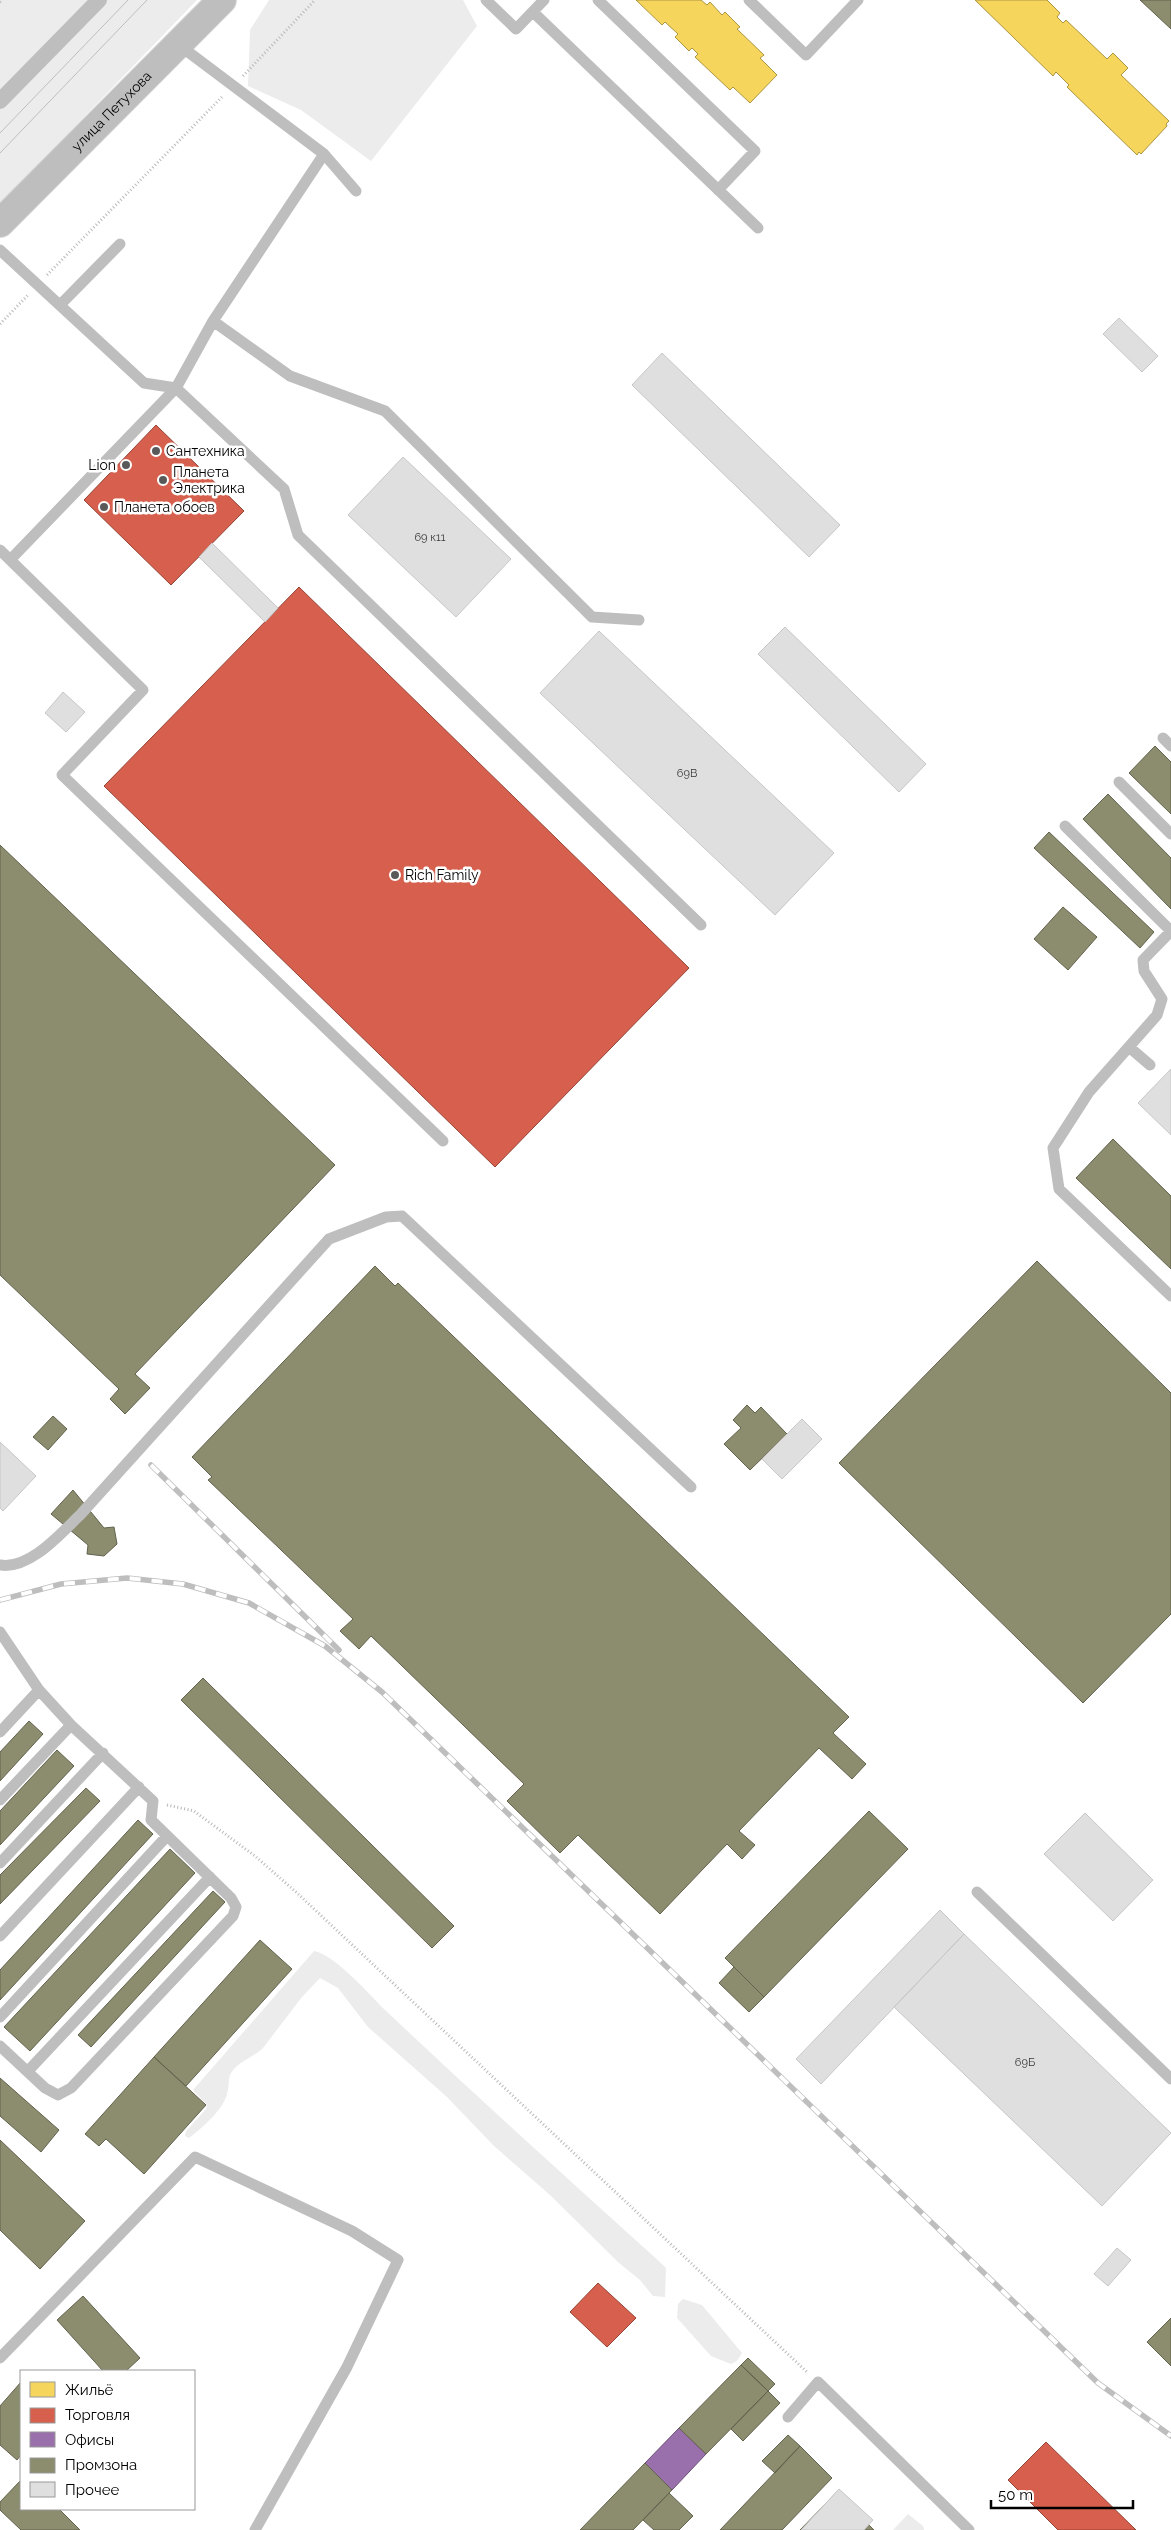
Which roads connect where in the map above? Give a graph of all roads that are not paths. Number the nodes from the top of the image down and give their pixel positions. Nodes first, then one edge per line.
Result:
1 (99, 0) edge
2 (222, 0) edge
3 (486, 0) edge
4 (544, 0) edge
5 (598, 0) edge
6 (749, 0) edge
7 (858, 0) edge
8 (533, 12) junction
9 (179, 45) junction
10 (0, 102) edge
11 (324, 154) junction
12 (718, 190) junction
13 (356, 191) dead end
14 (0, 223) edge
15 (758, 228) dead end
16 (120, 244) dead end
17 (0, 250) edge
18 (60, 305) junction
19 (213, 320) junction
20 (176, 388) junction
21 (0, 550) edge
22 (10, 560) junction
23 (639, 620) dead end
24 (1118, 782) dead end
25 (1065, 826) dead end
26 (1171, 834) edge
27 (702, 925) dead end
28 (1129, 1047) junction
29 (1150, 1065) dead end
30 (443, 1142) dead end
31 (1171, 1296) edge
32 (692, 1487) dead end
33 (0, 1565) edge
34 (0, 1632) edge
35 (39, 1690) junction
36 (71, 1724) junction
37 (0, 1732) edge
38 (103, 1753) junction
39 (139, 1787) junction
40 (0, 1800) edge
41 (167, 1836) junction
42 (0, 1863) edge
43 (210, 1877) junction
44 (977, 1892) dead end
45 (0, 1936) edge
46 (0, 2016) edge
47 (0, 2046) edge
48 (28, 2071) junction
49 (1171, 2079) edge
50 (0, 2358) edge
51 (788, 2416) dead end
52 (255, 2530) edge
53 (969, 2530) edge

1 - 10 street
2 - 9 highway, улица Петухова
3 - 8 lane
4 - 8 lane
5 - 12 lane
6 - 7 lane
8 - 12 lane
9 - 11 lane
9 - 14 highway, улица Петухова
11 - 13 lane
11 - 19 lane
12 - 15 lane
16 - 18 lane
17 - 18 lane
18 - 20 lane
19 - 20 lane
19 - 23 lane
20 - 22 lane
20 - 27 lane
21 - 22 lane
22 - 30 lane
24 - 26 lane
25 - 28 lane
28 - 29 lane
28 - 31 lane
32 - 33 lane
34 - 35 lane
35 - 36 lane
35 - 37 lane
36 - 38 lane
36 - 40 lane
38 - 39 lane
38 - 42 lane
39 - 41 lane
39 - 45 lane
41 - 43 lane
41 - 46 lane
43 - 48 lane
43 - 48 lane
44 - 49 lane
47 - 48 lane
50 - 52 lane
51 - 53 lane

